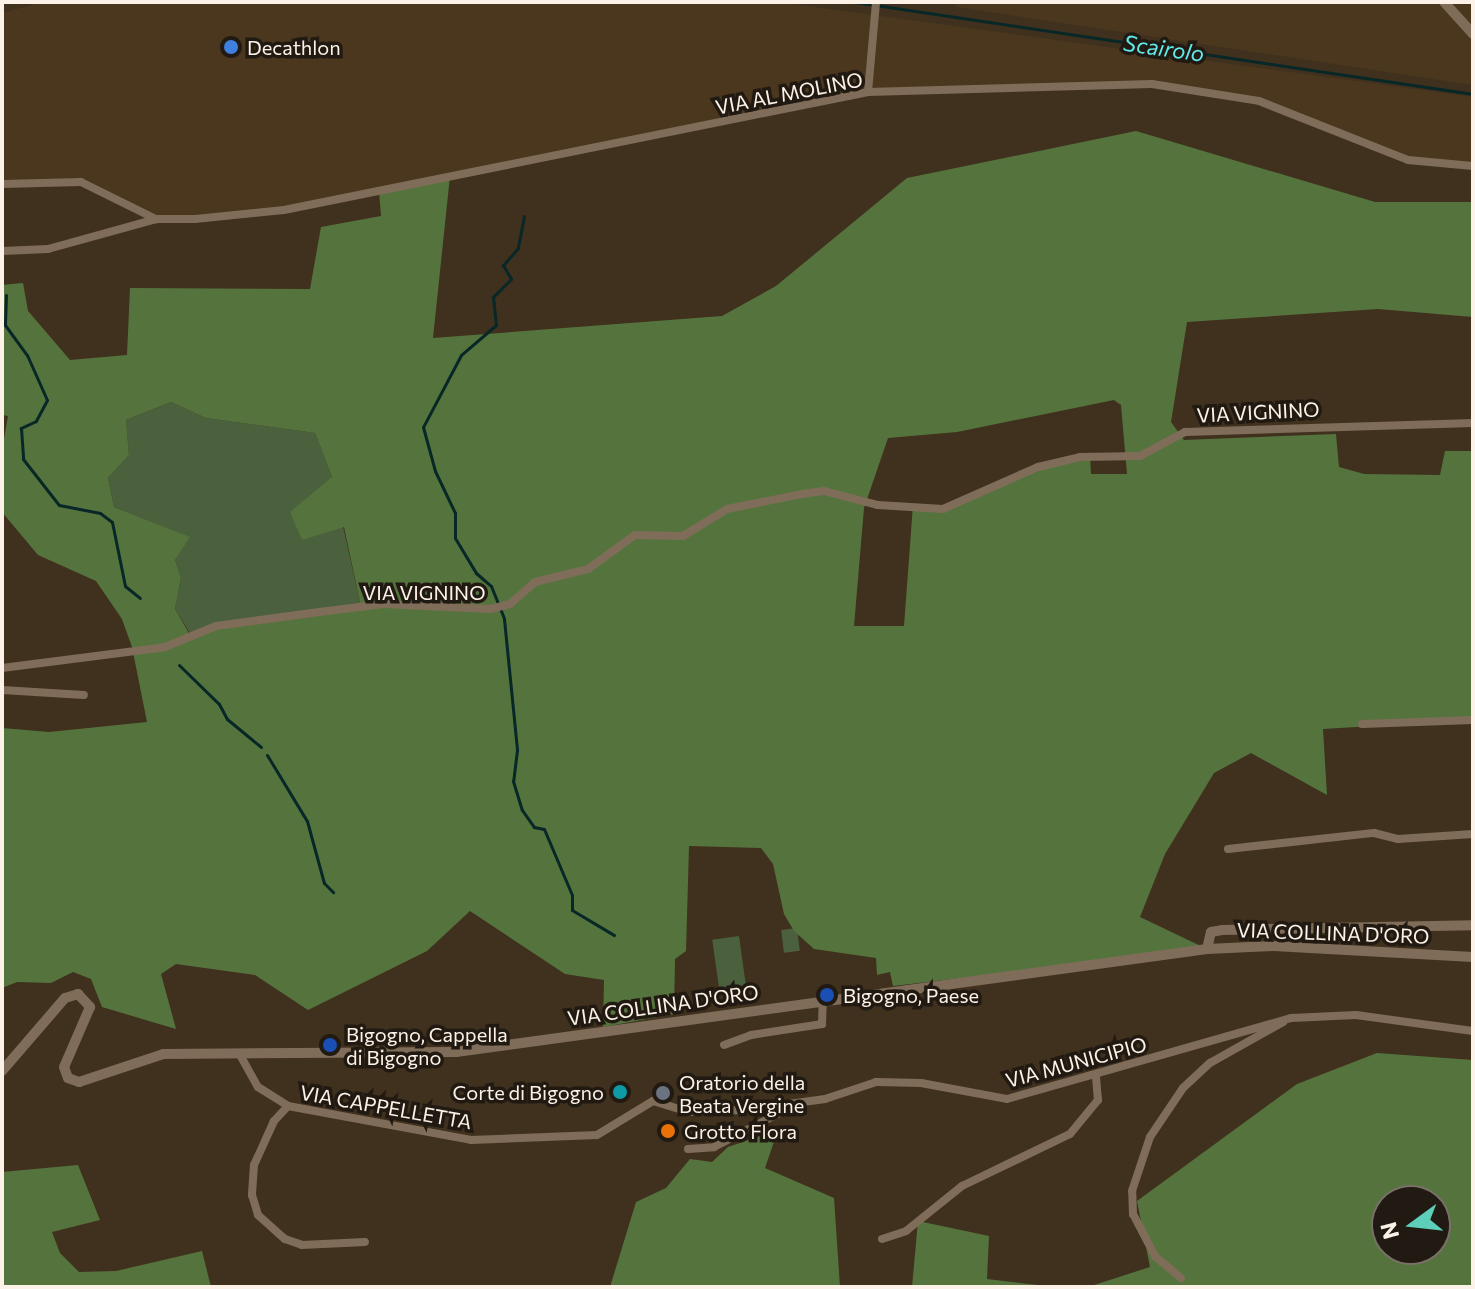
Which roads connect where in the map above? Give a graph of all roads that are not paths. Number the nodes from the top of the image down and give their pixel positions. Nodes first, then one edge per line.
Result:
1 (1444, 2) edge
2 (875, 7) edge
3 (1473, 34) edge
4 (868, 92) junction
5 (1473, 166) edge
6 (2, 184) edge
7 (156, 219) junction
8 (2, 251) edge
9 (1473, 423) edge
10 (2, 668) edge
11 (2, 690) edge
12 (84, 695) dead end
13 (1473, 720) edge
14 (1362, 724) dead end
15 (1473, 834) edge
16 (1228, 849) dead end
17 (1473, 925) edge
18 (1207, 949) junction
19 (1473, 957) edge
20 (823, 1001) junction
21 (1291, 1018) junction
22 (1473, 1031) edge
23 (724, 1045) dead end
24 (239, 1053) junction
25 (2, 1071) edge
26 (1096, 1075) junction
27 (795, 1105) junction
28 (288, 1106) junction
29 (602, 1133) joint
30 (688, 1149) dead end
31 (882, 1239) dead end
32 (365, 1242) dead end
33 (1181, 1278) dead end

1 - 3 street
2 - 4 street
4 - 5 street, VIA AL MOLINO
4 - 7 street, VIA AL MOLINO
6 - 7 street
7 - 8 street, VIA AL MOLINO
9 - 10 street, VIA VIGNINO
11 - 12 street
13 - 14 street
15 - 16 street
17 - 18 street
18 - 19 street, VIA COLLINA D'ORO
18 - 20 street, VIA COLLINA D'ORO
20 - 23 street
20 - 24 street, VIA COLLINA D'ORO
21 - 22 street, VIA MUNICIPIO
21 - 26 street, VIA MUNICIPIO
21 - 33 street
24 - 25 street, VIA COLLINA D'ORO
24 - 28 street, VIA CAPPELLETTA
26 - 27 street, VIA MUNICIPIO
26 - 31 street
27 - 29 street, VIA MUNICIPIO
27 - 30 street
28 - 29 street, VIA CAPPELLETTA
28 - 32 street

